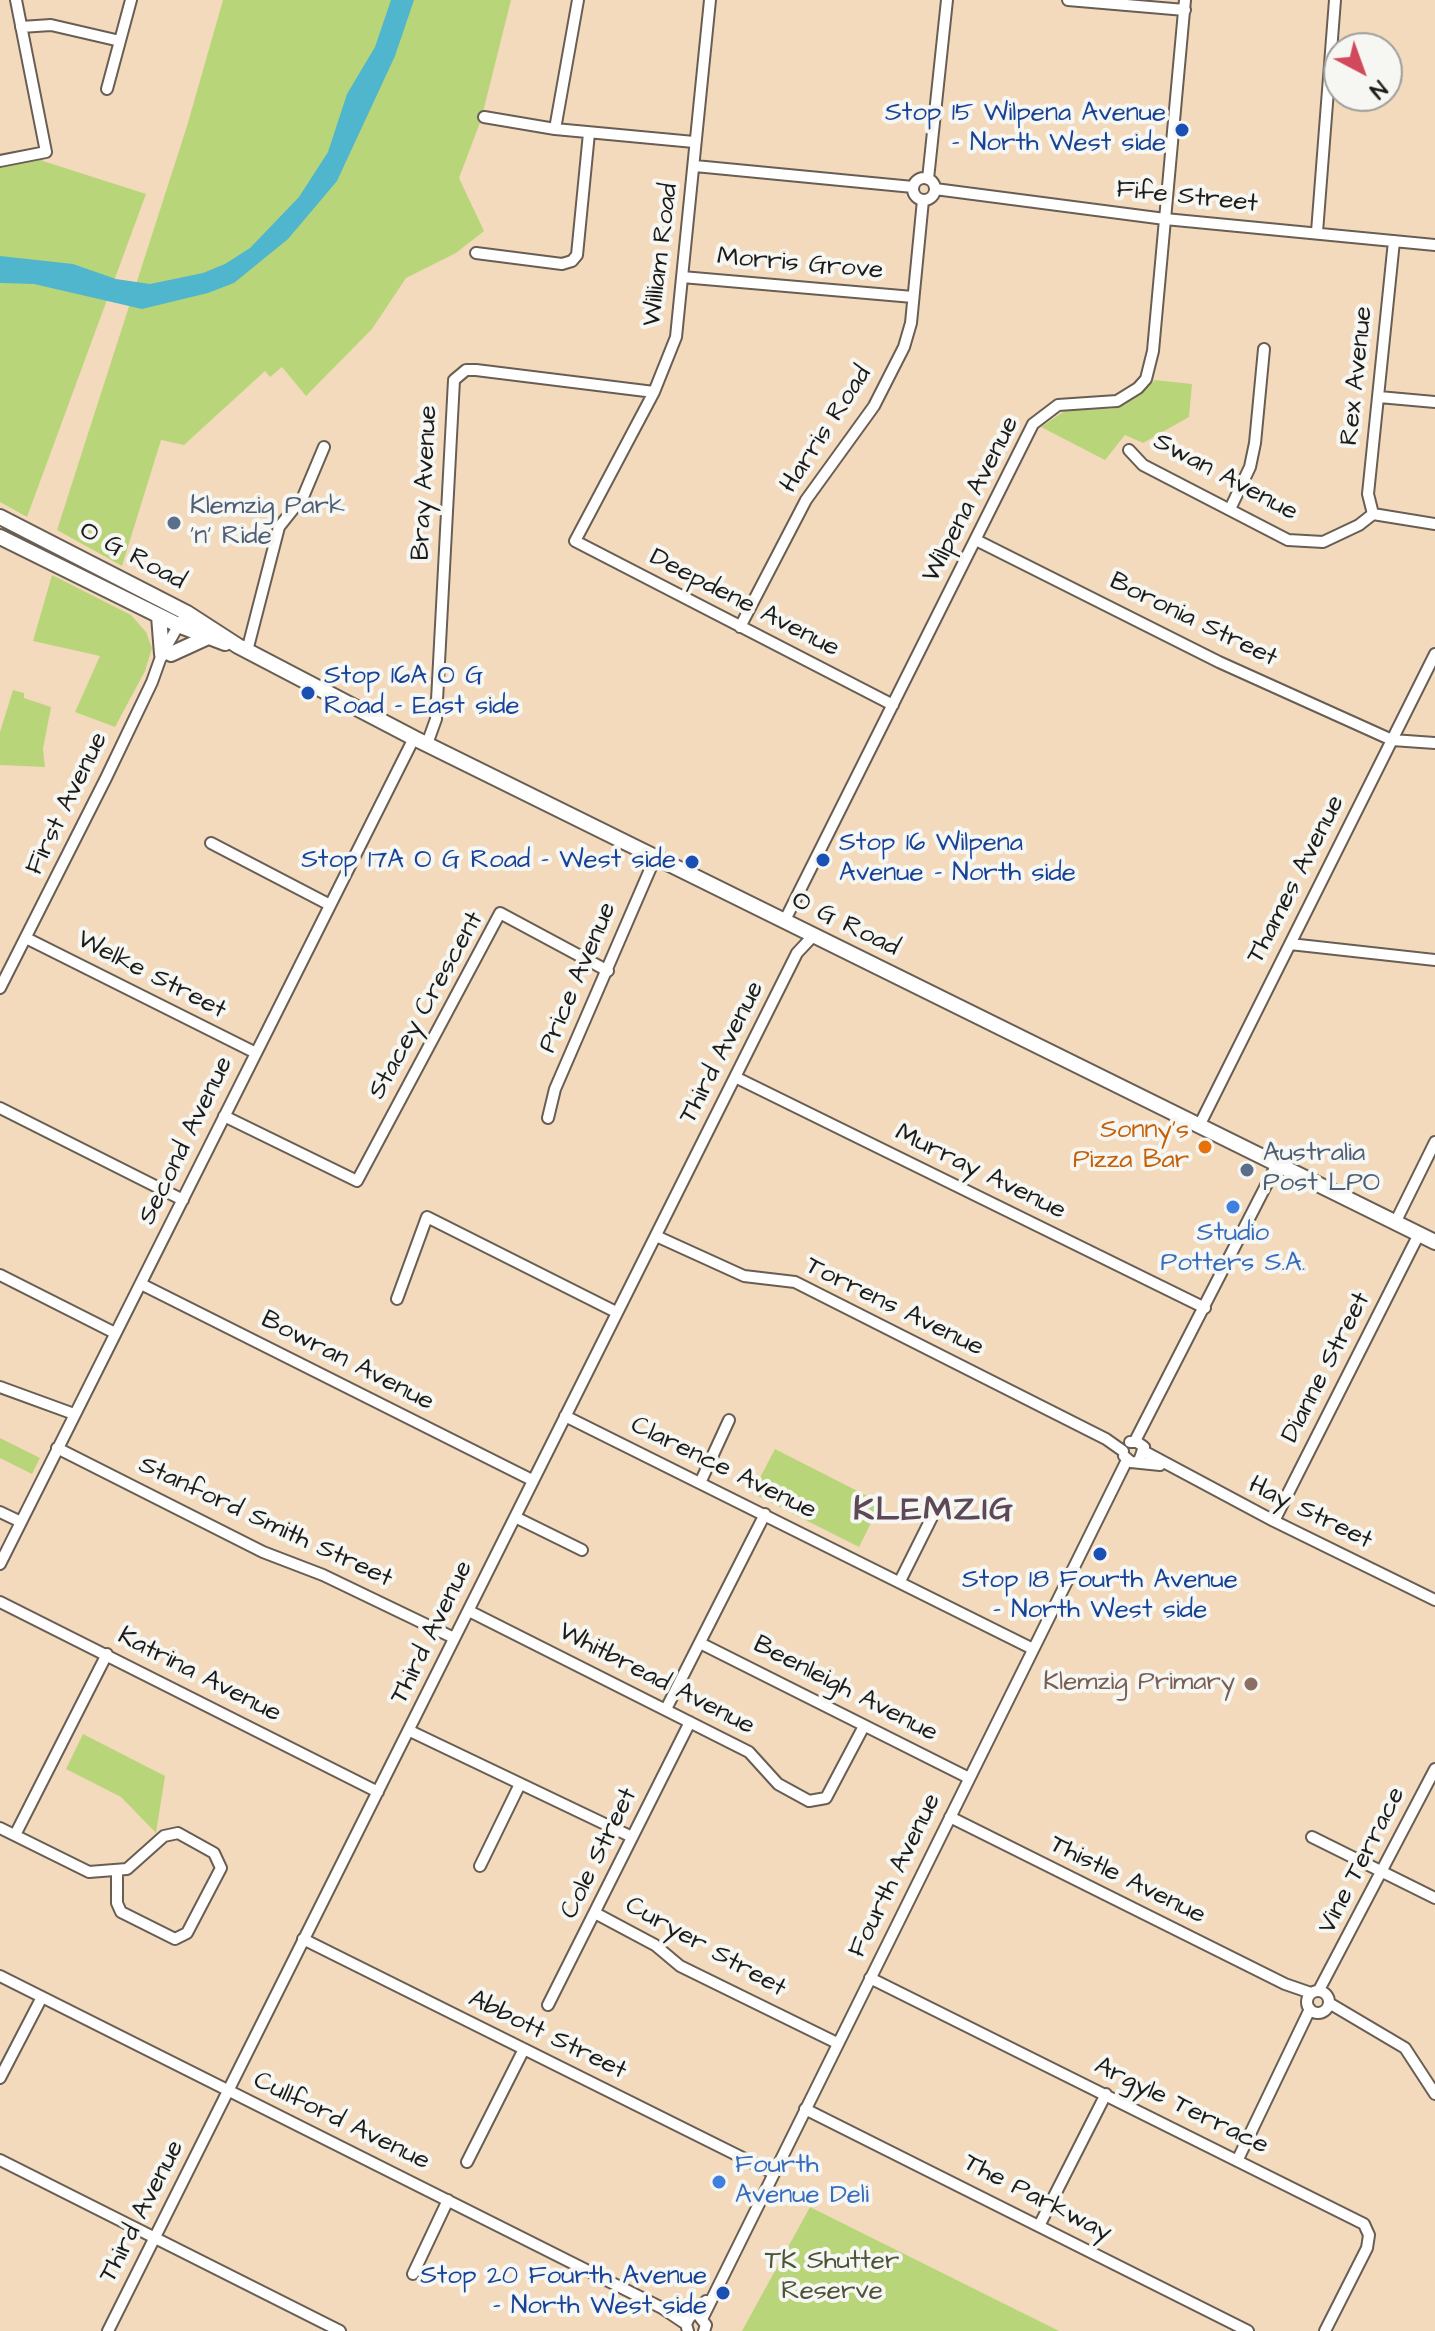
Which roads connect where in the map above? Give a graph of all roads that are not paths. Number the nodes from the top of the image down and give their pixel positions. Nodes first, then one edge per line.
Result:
1 (16, 0) edge
2 (131, 0) edge
3 (578, 0) edge
4 (710, 0) edge
5 (947, 0) edge
6 (1068, 0) edge
7 (1335, 0) edge
8 (1185, 5) edge
9 (21, 27) junction
10 (120, 41) junction
11 (107, 89) dead end
12 (484, 117) dead end
13 (555, 129) junction
14 (589, 133) junction
15 (694, 142) junction
16 (0, 161) edge
17 (695, 166) junction
18 (928, 179) junction
19 (913, 187) junction
20 (935, 189) junction
21 (923, 200) junction
22 (1165, 219) junction
23 (1317, 232) junction
24 (1394, 241) junction
25 (1435, 245) edge
26 (476, 253) dead end
27 (682, 277) junction
28 (913, 297) junction
29 (1264, 349) dead end
30 (654, 392) junction
31 (1379, 397) junction
32 (1435, 402) edge
33 (324, 447) dead end
34 (1129, 450) dead end
35 (1230, 509) junction
36 (1373, 514) junction
37 (0, 517) edge
38 (1435, 524) edge
39 (7, 540) edge
40 (976, 540) junction
41 (575, 541) joint
42 (159, 616) junction
43 (182, 621) junction
44 (740, 627) junction
45 (206, 638) junction
46 (242, 648) junction
47 (166, 654) junction
48 (1435, 654) edge
49 (893, 705) junction
50 (1392, 740) junction
51 (420, 741) junction
52 (1435, 743) edge
53 (211, 843) dead end
54 (655, 858) junction
55 (330, 905) junction
56 (790, 925) junction
57 (813, 936) junction
58 (26, 938) junction
59 (1290, 944) junction
60 (797, 953) junction
61 (1435, 960) edge
62 (608, 971) junction
63 (0, 988) edge
64 (256, 1053) junction
65 (735, 1077) junction
66 (0, 1108) edge
67 (224, 1116) junction
68 (548, 1118) dead end
69 (1199, 1126) junction
70 (1435, 1142) edge
71 (1276, 1166) junction
72 (183, 1200) junction
73 (1395, 1223) junction
74 (1419, 1234) junction
75 (656, 1236) junction
76 (1435, 1242) edge
77 (0, 1275) edge
78 (141, 1284) junction
79 (397, 1299) dead end
80 (1205, 1308) junction
81 (616, 1312) junction
82 (115, 1333) junction
83 (0, 1387) edge
84 (74, 1414) junction
85 (565, 1416) junction
86 (729, 1420) dead end
87 (57, 1448) junction
88 (1134, 1452) junction
89 (532, 1480) junction
90 (700, 1483) junction
91 (0, 1512) edge
92 (765, 1514) junction
93 (515, 1517) junction
94 (932, 1517) dead end
95 (1274, 1521) junction
96 (21, 1522) junction
97 (582, 1550) dead end
98 (0, 1564) edge
99 (900, 1581) junction
100 (1435, 1600) edge
101 (0, 1602) edge
102 (469, 1611) junction
103 (454, 1638) junction
104 (700, 1643) junction
105 (1033, 1649) junction
106 (107, 1654) junction
107 (666, 1709) junction
108 (690, 1722) junction
109 (864, 1726) junction
110 (410, 1731) junction
111 (1435, 1769) edge
112 (969, 1778) junction
113 (520, 1784) junction
114 (378, 1792) junction
115 (950, 1817) junction
116 (0, 1828) edge
117 (15, 1835) junction
118 (632, 1837) junction
119 (1312, 1837) dead end
120 (480, 1866) dead end
121 (117, 1872) junction
122 (1383, 1873) junction
123 (1435, 1898) edge
124 (595, 1913) junction
125 (303, 1939) junction
126 (0, 1976) edge
127 (870, 1978) junction
128 (42, 1997) junction
129 (1318, 2002) junction
130 (548, 2005) dead end
131 (837, 2043) junction
132 (524, 2049) junction
133 (0, 2078) edge
134 (228, 2091) junction
135 (1106, 2094) junction
136 (1435, 2094) edge
137 (805, 2109) junction
138 (1238, 2159) junction
139 (0, 2160) edge
140 (467, 2162) dead end
141 (771, 2172) junction
142 (448, 2200) junction
143 (1040, 2224) junction
144 (154, 2239) junction
145 (413, 2274) dead end
146 (692, 2321) edge
147 (108, 2331) edge
148 (340, 2331) edge
149 (704, 2331) edge
150 (1248, 2331) edge
151 (1325, 2331) edge

1 - 9 street
2 - 10 street
3 - 13 street
4 - 15 street, William Road
5 - 18 street
6 - 8 street
7 - 23 street
8 - 22 street, Wilpena Avenue
9 - 10 street
9 - 16 street
10 - 11 street
12 - 13 street
13 - 14 street
14 - 15 street
14 - 26 street
15 - 17 street, William Road
17 - 19 street
17 - 27 street, William Road
18 - 19 street
18 - 20 street
19 - 21 street
20 - 21 street
20 - 22 street, Fife Street
21 - 28 street, Harris Road
22 - 23 street, Fife Street
22 - 40 street, Wilpena Avenue
23 - 24 street, Fife Street
24 - 25 street, Fife Street
24 - 31 street, Rex Avenue
27 - 28 street, Morris Grove
27 - 30 street, William Road
28 - 44 street, Harris Road
29 - 35 street
30 - 41 street, William Road
30 - 51 street, Bray Avenue
31 - 32 street
31 - 36 street, Rex Avenue
33 - 46 street
34 - 35 street, Swan Avenue
35 - 36 street, Swan Avenue
36 - 38 street
37 - 43 main road, O G Road
39 - 42 main road, O G Road
40 - 49 street, Wilpena Avenue
40 - 50 street, Boronia Street
41 - 44 street, Deepdene Avenue
42 - 43 main road, O G Road
42 - 47 main road
43 - 45 main road, O G Road
43 - 46 main road, O G Road
43 - 47 street, First Avenue
44 - 49 street, Deepdene Avenue
45 - 46 main road, O G Road
45 - 47 main road
46 - 51 main road, O G Road
47 - 58 street, First Avenue
48 - 50 street, Thames Avenue
49 - 56 street, Wilpena Avenue
50 - 52 street
50 - 59 street, Thames Avenue
51 - 54 main road, O G Road
51 - 55 street, Second Avenue
53 - 55 street
54 - 56 main road, O G Road
54 - 62 street, Price Avenue
55 - 64 street, Second Avenue
56 - 57 main road, O G Road
56 - 60 street, Third Avenue
57 - 60 street, Third Avenue
57 - 69 main road, O G Road
58 - 63 street, First Avenue
58 - 64 street, Welke Street
59 - 61 street
59 - 69 street, Thames Avenue
60 - 65 street, Third Avenue
62 - 67 street, Stacey Crescent
62 - 68 street, Price Avenue
64 - 67 street, Second Avenue
65 - 75 street, Third Avenue
65 - 80 street, Murray Avenue
66 - 72 street
67 - 72 street, Second Avenue
69 - 71 main road, O G Road
70 - 73 street
71 - 73 main road, O G Road
71 - 80 street, Fourth Avenue
72 - 78 street, Second Avenue
73 - 74 main road, O G Road
74 - 76 main road, O G Road
74 - 95 street, Dianne Street
75 - 81 street, Third Avenue
75 - 88 street, Torrens Avenue
77 - 82 street
78 - 82 street, Second Avenue
78 - 89 street, Bowran Avenue
79 - 81 street
80 - 88 street, Fourth Avenue
81 - 85 street, Third Avenue
82 - 84 street, Second Avenue
83 - 84 street
84 - 87 street, Second Avenue
85 - 89 street, Third Avenue
85 - 90 street, Clarence Avenue
86 - 90 street
87 - 96 street, Second Avenue
87 - 103 street, Stanford Smith Street
88 - 95 street, Hay Street
88 - 105 street, Fourth Avenue
89 - 93 street, Third Avenue
90 - 92 street, Clarence Avenue
91 - 96 street
92 - 99 street, Clarence Avenue
92 - 104 street
93 - 97 street
93 - 102 street, Third Avenue
94 - 99 street
95 - 100 street, Hay Street
96 - 98 street, Second Avenue
99 - 105 street, Clarence Avenue
101 - 106 street, Katrina Avenue
102 - 103 street, Third Avenue
102 - 107 street, Whitbread Avenue
103 - 110 street, Third Avenue
104 - 107 street
104 - 109 street, Beenleigh Avenue
105 - 112 street, Fourth Avenue
106 - 114 street, Katrina Avenue
106 - 117 street
107 - 108 street, Whitbread Avenue
108 - 109 street, Whitbread Avenue
108 - 118 street, Cole Street
109 - 112 street, Beenleigh Avenue
110 - 113 street
110 - 114 street, Third Avenue
111 - 122 street, Vine Terrace
112 - 115 street, Fourth Avenue
113 - 118 street
113 - 120 street
114 - 125 street, Third Avenue
115 - 127 street, Fourth Avenue
115 - 129 street, Thistle Avenue
116 - 117 street
117 - 121 street
118 - 124 street, Cole Street
119 - 122 street
121 - 121 street
122 - 123 street
122 - 129 street, Vine Terrace
124 - 130 street, Cole Street
124 - 131 street, Curyer Street
125 - 132 street, Abbott Street
125 - 134 street, Third Avenue
126 - 128 street, Cullford Avenue
127 - 131 street, Fourth Avenue
127 - 135 street, Argyle Terrace
128 - 133 street
128 - 134 street, Cullford Avenue
129 - 136 street, Thistle Avenue
129 - 138 street, Vine Terrace
131 - 137 street, Fourth Avenue
132 - 140 street
132 - 141 street, Abbott Street
134 - 142 street, Cullford Avenue
134 - 144 street, Third Avenue
135 - 138 street, Argyle Terrace
135 - 143 street
137 - 141 street, Fourth Avenue
137 - 143 street, The Parkway
138 - 151 street, Argyle Terrace
139 - 144 street
141 - 146 street, Fourth Avenue
142 - 145 street
142 - 146 street, Cullford Avenue
143 - 150 street, The Parkway
144 - 147 street, Third Avenue
144 - 148 street
146 - 149 street

